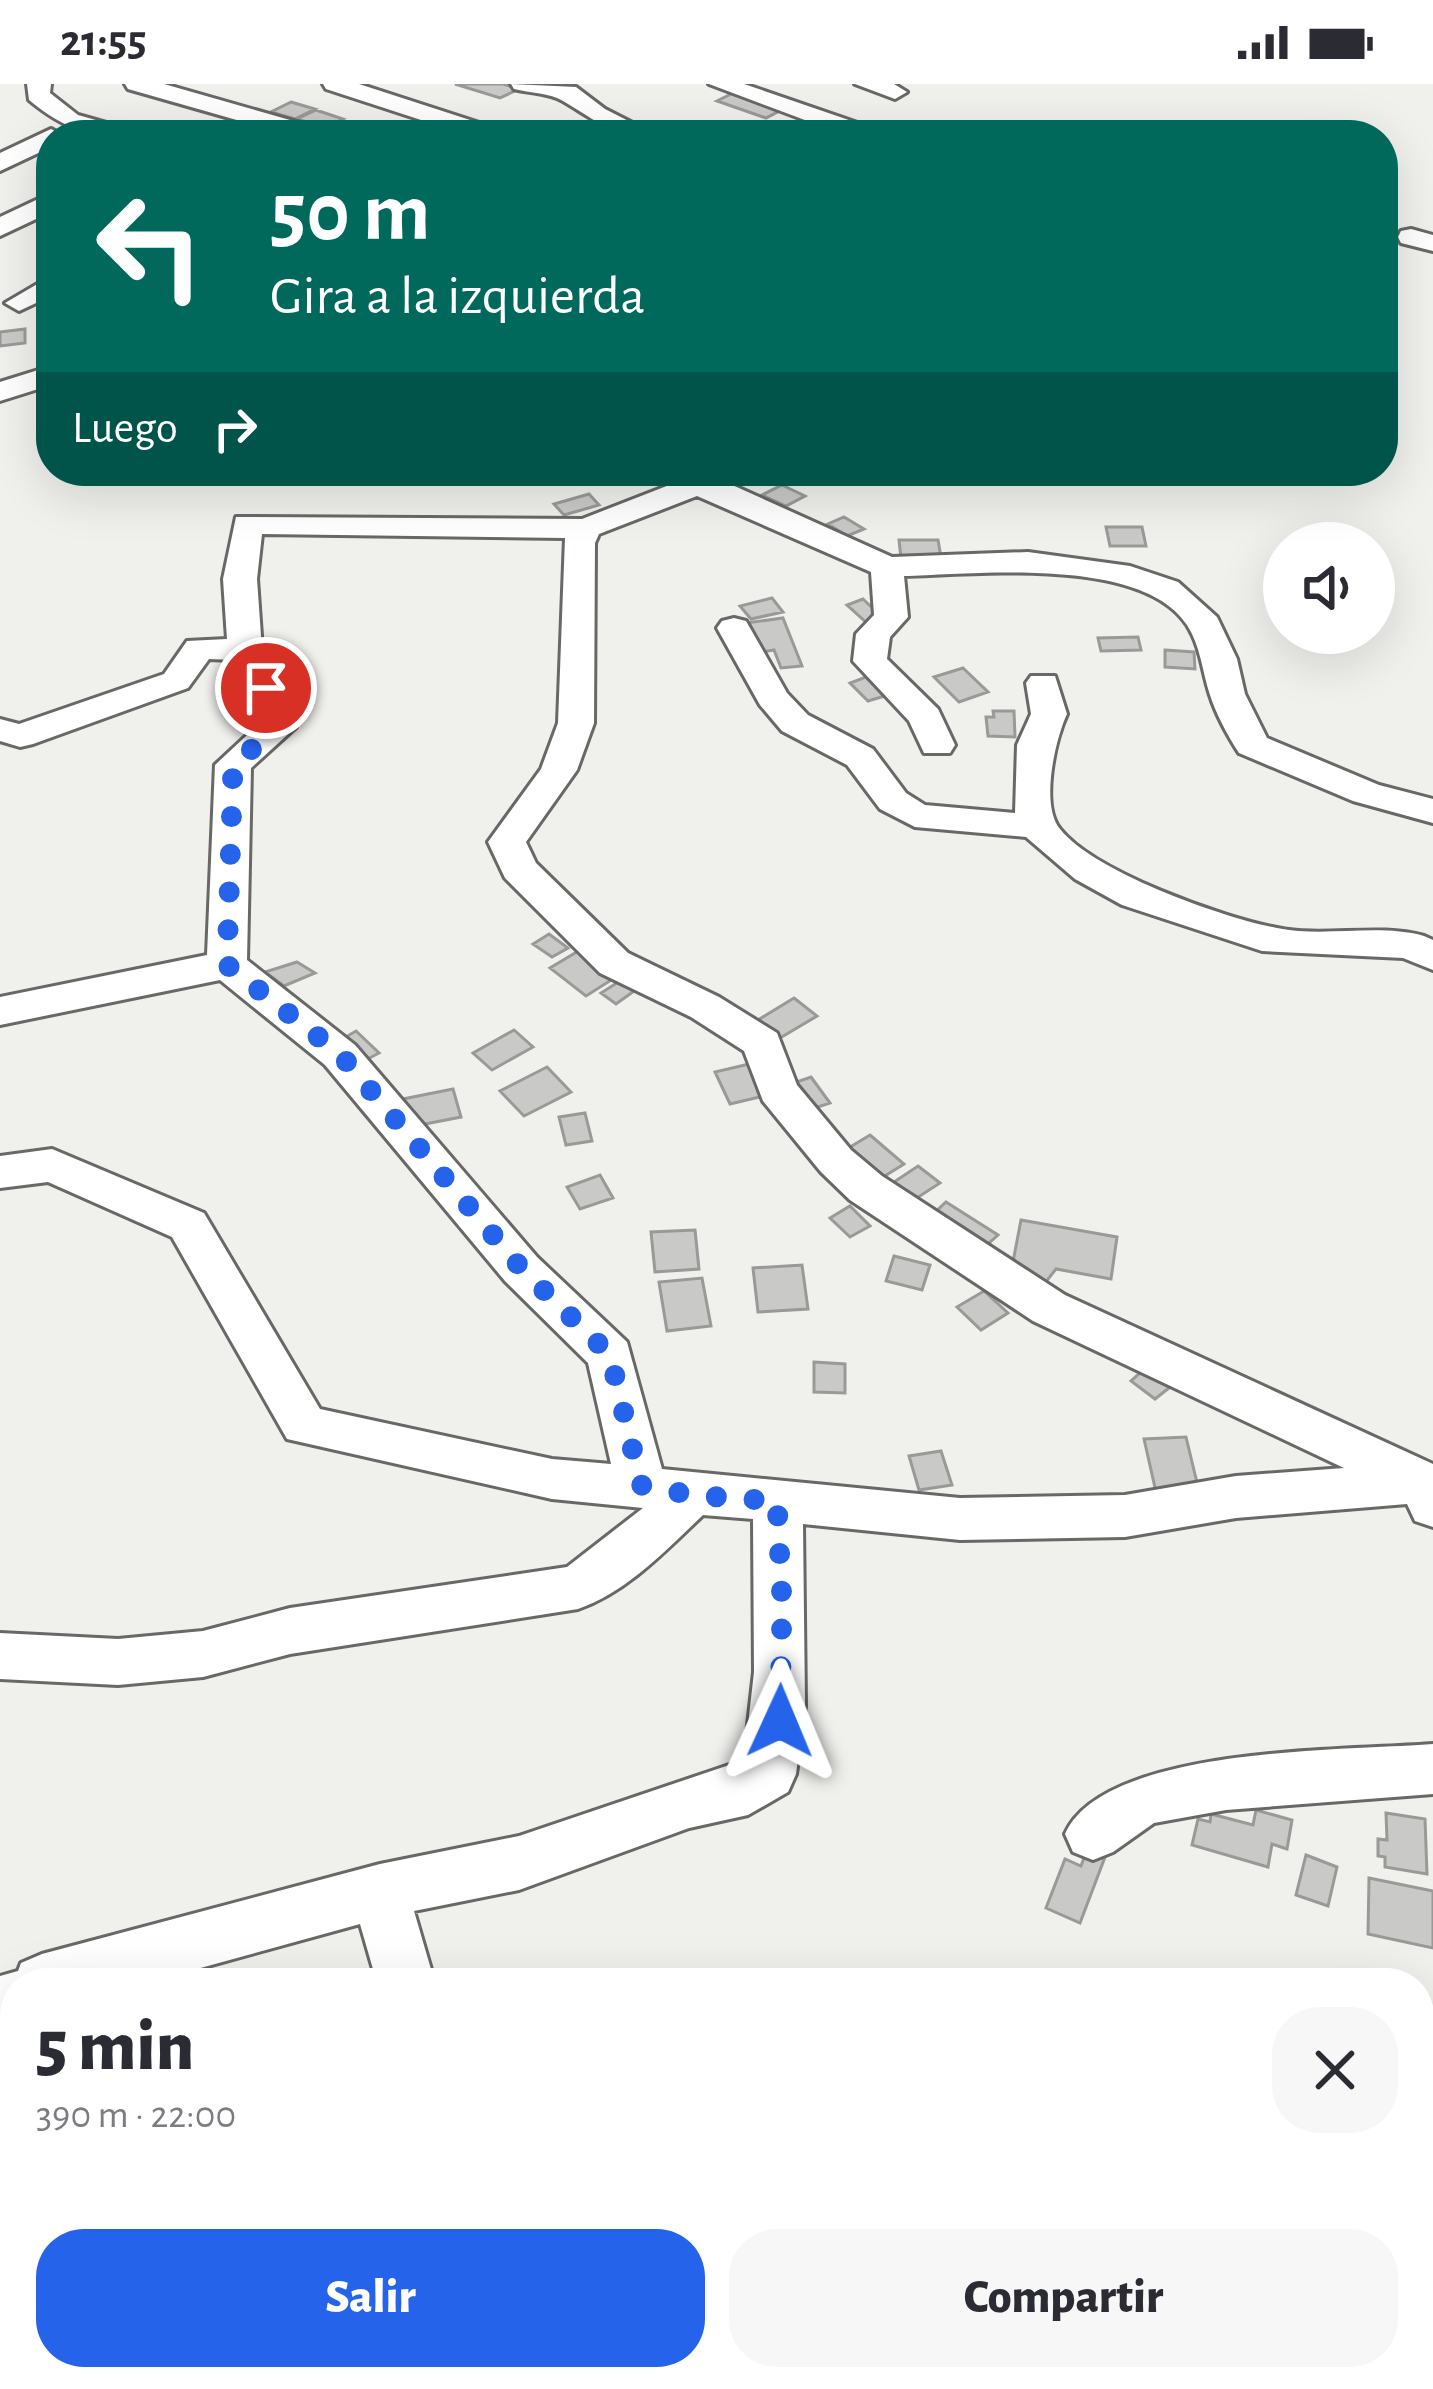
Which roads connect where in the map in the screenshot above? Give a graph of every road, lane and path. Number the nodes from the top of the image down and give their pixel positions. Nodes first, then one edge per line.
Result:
1 (137, 84) edge
2 (335, 84) edge
3 (721, 84) edge
4 (867, 84) edge
5 (556, 87) edge
6 (895, 92) dead end
7 (27, 95) edge
8 (51, 120) edge
9 (263, 120) edge
10 (429, 120) edge
11 (474, 120) edge
12 (610, 120) edge
13 (825, 120) edge
14 (36, 144) edge
15 (0, 163) edge
16 (36, 209) edge
17 (0, 228) edge
18 (36, 293) edge
19 (19, 303) dead end
20 (36, 379) edge
21 (0, 392) edge
22 (674, 486) edge
23 (709, 486) edge
24 (586, 528) junction
25 (886, 567) junction
26 (734, 628) dead end
27 (245, 650) junction
28 (1043, 683) dead end
29 (0, 730) edge
30 (937, 745) dead end
31 (1433, 811) edge
32 (1039, 824) junction
33 (1433, 957) edge
34 (227, 965) junction
35 (0, 1011) edge
36 (0, 1172) edge
37 (1429, 1489) edge
38 (666, 1490) junction
39 (777, 1501) junction
40 (0, 1656) edge
41 (1433, 1769) edge
42 (1093, 1834) dead end
43 (380, 1891) junction
44 (98, 1968) edge
45 (402, 1968) edge

1 - 9 street
2 - 10 street
3 - 13 street
4 - 6 street
5 - 11 street
5 - 12 street
7 - 8 street
14 - 15 street
16 - 17 street
18 - 19 street
20 - 21 street
22 - 24 street
23 - 25 street
24 - 27 street
24 - 37 street
25 - 30 street
25 - 31 street
26 - 32 street
27 - 29 street
27 - 34 street
28 - 32 street
32 - 33 street
34 - 35 street
34 - 38 street
36 - 38 street
37 - 39 street
38 - 39 street
38 - 40 street
39 - 43 street
41 - 42 street
43 - 44 street
43 - 45 street

